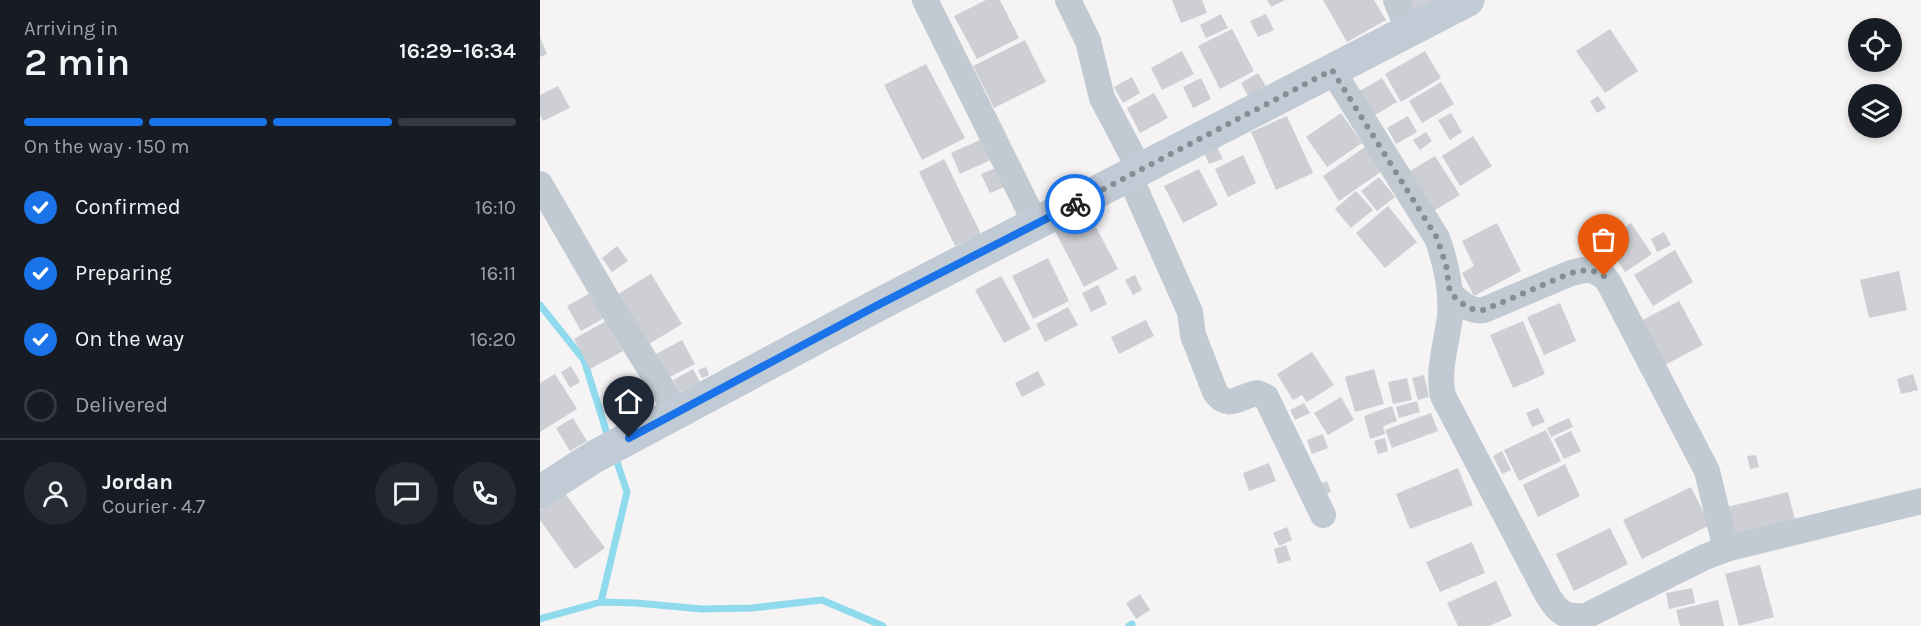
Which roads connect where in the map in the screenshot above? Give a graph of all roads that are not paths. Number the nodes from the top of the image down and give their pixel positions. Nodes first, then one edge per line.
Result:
1 (925, 0) edge
2 (1068, 0) edge
3 (1396, 0) edge
4 (1468, 0) edge
5 (1408, 31) junction
6 (1332, 70) junction
7 (1134, 173) junction
8 (540, 184) edge
9 (1036, 224) junction
10 (1450, 293) junction
11 (677, 412) junction
12 (540, 492) edge
13 (1921, 501) edge
14 (1323, 515) dead end
15 (1726, 549) junction

1 - 9 street
2 - 7 street
3 - 5 street
4 - 5 main road
5 - 6 main road
6 - 7 main road
6 - 10 street
7 - 9 main road
7 - 14 street
8 - 11 street
9 - 11 main road
10 - 15 street
10 - 15 street
11 - 12 main road
13 - 15 street

